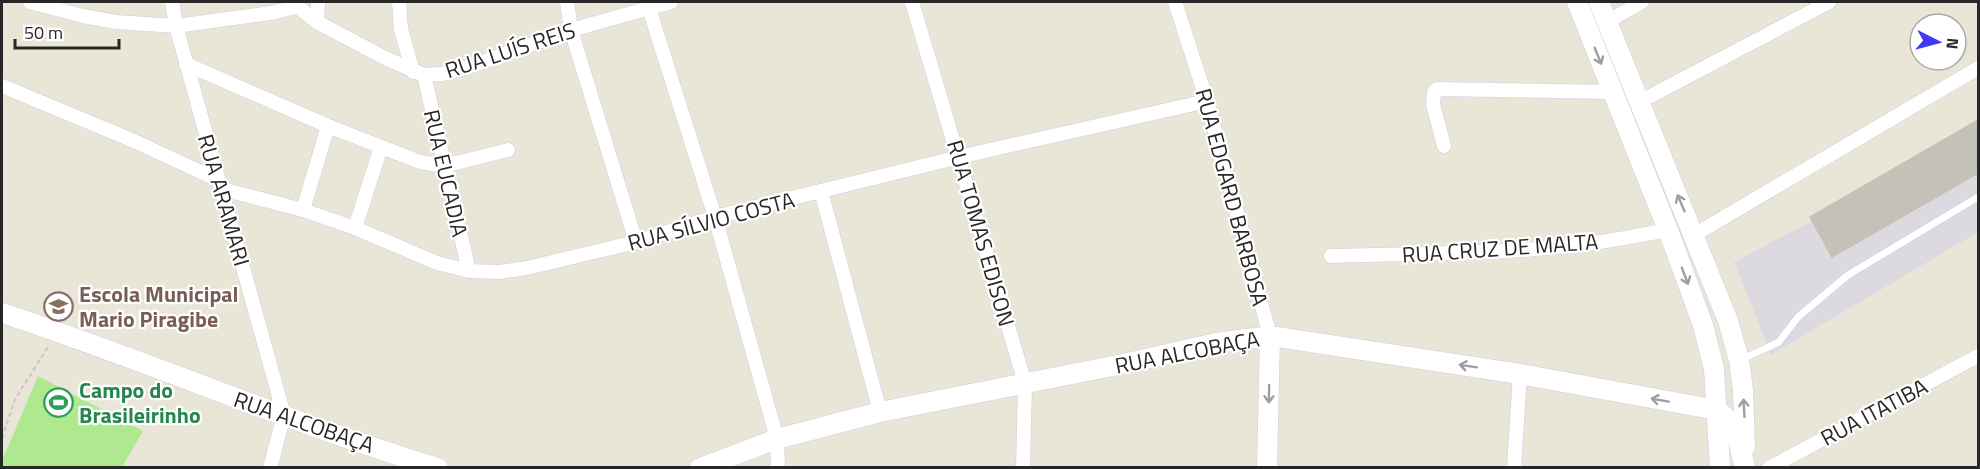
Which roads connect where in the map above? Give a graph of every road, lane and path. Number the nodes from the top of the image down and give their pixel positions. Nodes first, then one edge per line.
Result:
1 (30, 2) edge
2 (172, 2) edge
3 (318, 2) edge
4 (399, 2) edge
5 (567, 2) edge
6 (671, 2) edge
7 (912, 2) edge
8 (1175, 2) edge
9 (1576, 2) edge
10 (1599, 2) edge
11 (1642, 2) edge
12 (1829, 2) edge
13 (295, 4) edge
14 (648, 4) edge
15 (83, 9) edge
16 (316, 22) junction
17 (1607, 22) junction
18 (176, 26) junction
19 (571, 30) junction
20 (186, 64) junction
21 (1978, 68) edge
22 (419, 73) junction
23 (2, 86) edge
24 (1612, 92) junction
25 (1207, 101) junction
26 (1639, 102) junction
27 (328, 126) junction
28 (1444, 146) dead end
29 (381, 147) junction
30 (508, 150) dead end
31 (958, 157) junction
32 (444, 166) junction
33 (220, 184) junction
34 (821, 191) junction
35 (1978, 197) edge
36 (303, 210) junction
37 (715, 217) junction
38 (355, 228) junction
39 (1668, 230) junction
40 (1695, 235) junction
41 (636, 242) junction
42 (1331, 256) dead end
43 (469, 271) junction
44 (2, 313) edge
45 (57, 331) junction
46 (1270, 336) junction
47 (1978, 356) edge
48 (1739, 360) junction
49 (1520, 374) junction
50 (1025, 383) junction
51 (1717, 410) junction
52 (880, 412) junction
53 (284, 415) junction
54 (2, 438) edge
55 (777, 439) junction
56 (1745, 467) edge
57 (270, 468) edge
58 (438, 468) edge
59 (700, 468) edge
60 (778, 468) edge
61 (1023, 468) edge
62 (1267, 468) edge
63 (1514, 468) edge
64 (1719, 468) edge
65 (1769, 468) edge

1 - 15 street
2 - 18 street, RUA ARAMARI
3 - 16 street
4 - 22 street, RUA EUCADIA
5 - 19 street
6 - 14 street, RUA LUÍS REIS
7 - 31 street, RUA TOMAS EDISON
8 - 25 street, RUA EDGARD BARBOSA
9 -> 24 main road
10 - 17 main road
11 - 17 street
12 - 26 street
13 - 16 street, RUA LUÍS REIS
13 - 18 street
14 - 19 street, RUA LUÍS REIS
14 - 37 street
15 - 18 street
16 - 22 street, RUA LUÍS REIS
17 - 26 main road
18 - 20 street, RUA ARAMARI
19 - 22 street, RUA LUÍS REIS
19 - 41 street
20 - 27 street
20 - 33 street, RUA ARAMARI
21 - 40 street
22 - 32 street, RUA EUCADIA
23 - 33 street, RUA SÍLVIO COSTA
24 - 28 street
24 - 39 main road
25 - 31 street, RUA SÍLVIO COSTA
25 - 46 street, RUA EDGARD BARBOSA
40 -> 26 main road
27 - 29 street
27 - 36 street
29 - 32 street
29 - 38 street
30 - 32 street
31 - 34 street, RUA SÍLVIO COSTA
31 - 50 street, RUA TOMAS EDISON
32 - 43 street, RUA EUCADIA
33 - 36 street, RUA SÍLVIO COSTA
33 - 53 street, RUA ARAMARI
34 - 37 street, RUA SÍLVIO COSTA
34 - 52 street
35 - 48 lane
36 - 38 street, RUA SÍLVIO COSTA
37 - 41 street, RUA SÍLVIO COSTA
37 - 55 street
38 - 43 street, RUA SÍLVIO COSTA
39 - 42 street, RUA CRUZ DE MALTA
39 -> 51 main road
40 - 48 main road
41 - 43 street, RUA SÍLVIO COSTA
44 - 45 main road, RUA ALCOBAÇA
45 - 53 main road, RUA ALCOBAÇA
45 - 54 path
49 -> 46 main road, RUA ALCOBAÇA
46 - 50 main road, RUA ALCOBAÇA
46 -> 62 main road, RUA EDGARD BARBOSA
47 - 65 street, RUA ITATIBA
56 -> 48 main road
51 -> 49 main road, RUA ALCOBAÇA
49 - 63 street
50 - 52 main road, RUA ALCOBAÇA
50 - 61 street, RUA TOMAS EDISON
51 - 56 main road
51 - 64 main road
52 - 55 main road, RUA ALCOBAÇA
53 - 57 street
53 - 58 main road, RUA ALCOBAÇA
55 - 59 main road, RUA ALCOBAÇA
55 - 60 street

